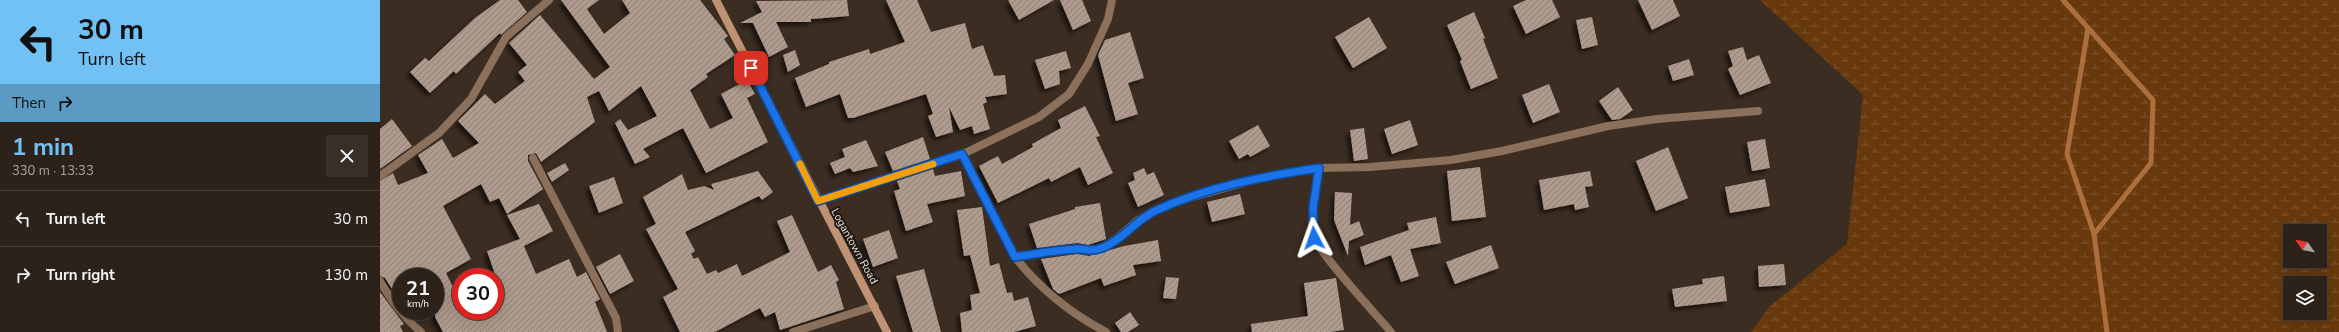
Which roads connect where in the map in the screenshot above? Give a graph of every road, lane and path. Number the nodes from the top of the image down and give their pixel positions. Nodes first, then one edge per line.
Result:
1 (549, 0) edge
2 (716, 0) edge
3 (1112, 0) edge
4 (1758, 111) dead end
5 (962, 154) junction
6 (533, 158) dead end
7 (1319, 168) junction
8 (380, 176) edge
9 (818, 201) junction
10 (1015, 257) junction
11 (380, 281) edge
12 (875, 306) junction
13 (421, 332) edge
14 (618, 332) edge
15 (793, 332) edge
16 (887, 332) edge
17 (1106, 332) edge
18 (1391, 332) edge

1 - 8 street
2 - 9 street, Logantown Road
3 - 5 street
4 - 7 street
5 - 9 street
5 - 10 street
6 - 14 street
7 - 10 street
7 - 18 street
9 - 12 street, Logantown Road
10 - 17 street
11 - 13 street
12 - 15 street
12 - 16 street, Logantown Road

